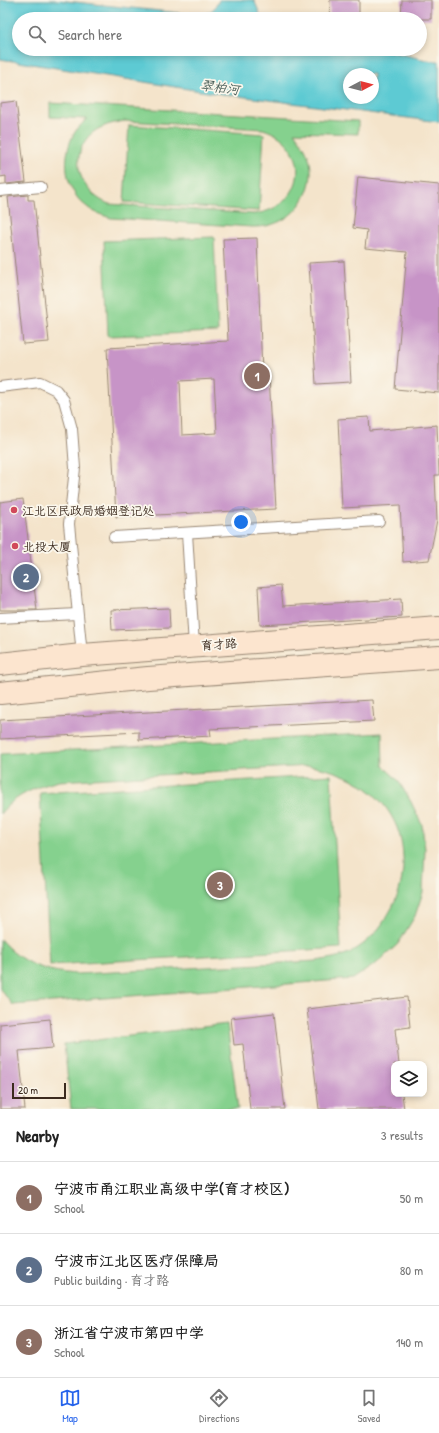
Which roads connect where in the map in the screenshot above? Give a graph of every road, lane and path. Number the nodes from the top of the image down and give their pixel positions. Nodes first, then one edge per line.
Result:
1 (41, 187) dead end
2 (0, 191) edge
3 (0, 387) edge
4 (379, 521) dead end
5 (187, 533) junction
6 (114, 537) dead end
7 (77, 614) junction
8 (0, 618) edge
9 (439, 628) edge
10 (194, 646) junction
11 (82, 655) junction
12 (439, 657) edge
13 (0, 664) edge
14 (0, 693) edge

1 - 2 lane
3 - 7 lane
4 - 5 lane
5 - 6 lane
5 - 10 lane
7 - 8 lane
7 - 11 lane
9 - 10 main road, 育才路
10 - 11 main road, 育才路
11 - 13 main road, 育才路
12 - 14 main road

